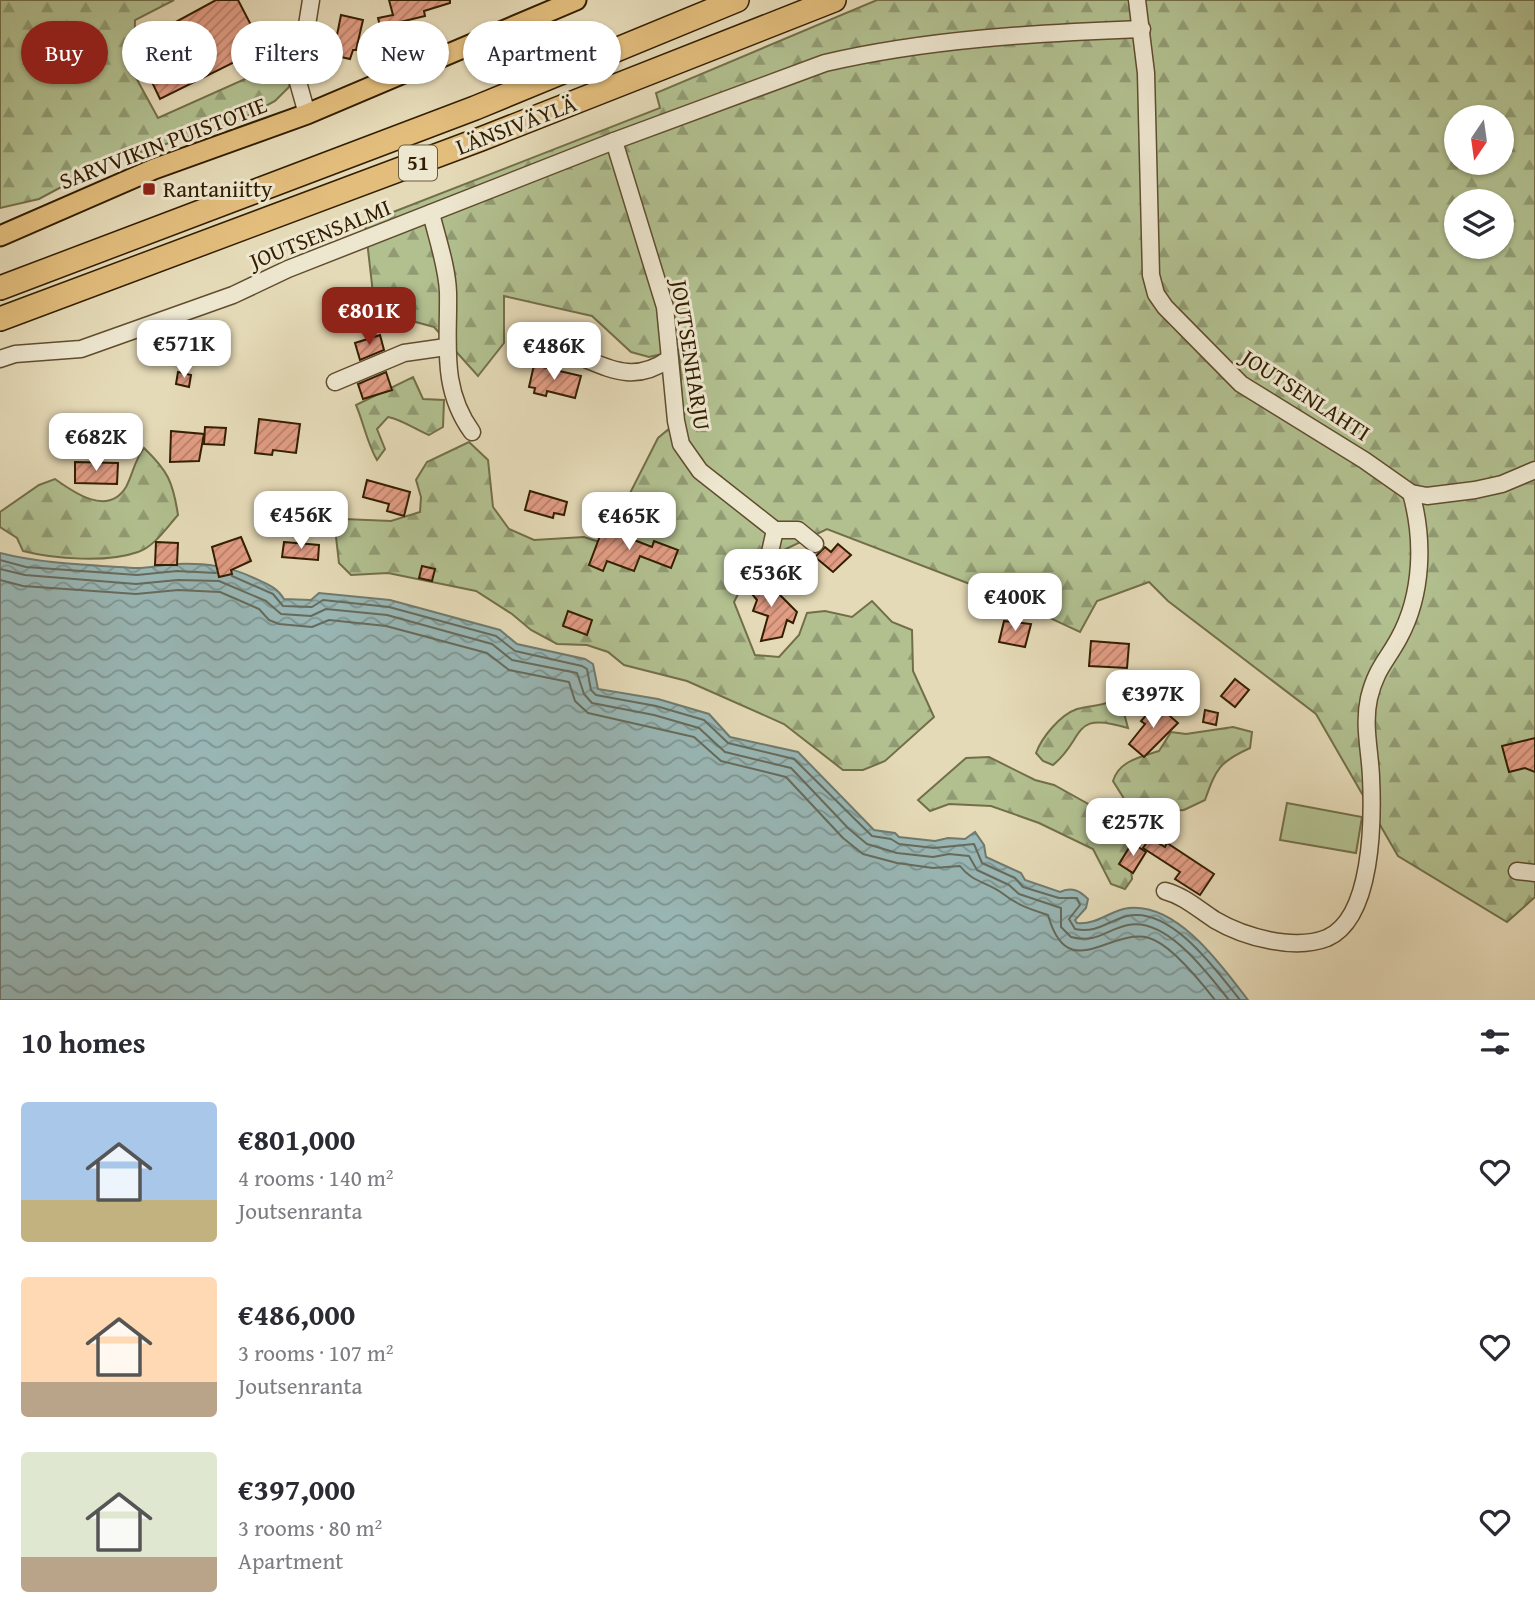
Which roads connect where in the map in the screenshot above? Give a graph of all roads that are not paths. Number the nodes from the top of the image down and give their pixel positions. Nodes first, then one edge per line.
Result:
1 (311, 0) edge
2 (576, 0) edge
3 (737, 0) edge
4 (834, 0) edge
5 (1137, 0) edge
6 (1142, 29) junction
7 (307, 114) junction
8 (614, 141) junction
9 (431, 212) junction
10 (0, 236) edge
11 (0, 288) edge
12 (0, 319) edge
13 (446, 346) junction
14 (561, 350) dead end
15 (0, 359) edge
16 (669, 359) junction
17 (335, 382) dead end
18 (472, 432) dead end
19 (1535, 470) edge
20 (1411, 493) junction
21 (775, 530) junction
22 (815, 544) dead end
23 (768, 561) dead end
24 (1517, 871) dead end
25 (1535, 873) edge
26 (1165, 891) dead end

1 - 7 street
2 - 7 main road, SARVVIKIN PUISTOTIE
3 - 11 highway, LÄNSIVÄYLÄ / 51
4 - 12 highway, LÄNSIVÄYLÄ / 51
5 - 6 street, JOUTSENLAHTI
6 - 8 street, JOUTSENSALMI
6 - 20 street, JOUTSENLAHTI
7 - 10 main road, SARVVIKIN PUISTOTIE
8 - 9 street, JOUTSENSALMI
8 - 16 street, JOUTSENHARJU
9 - 13 street
9 - 15 street, JOUTSENSALMI
13 - 17 street
13 - 18 street
14 - 16 street
16 - 21 street, JOUTSENHARJU
19 - 20 street
20 - 26 street
21 - 22 street
21 - 23 street
24 - 25 street

